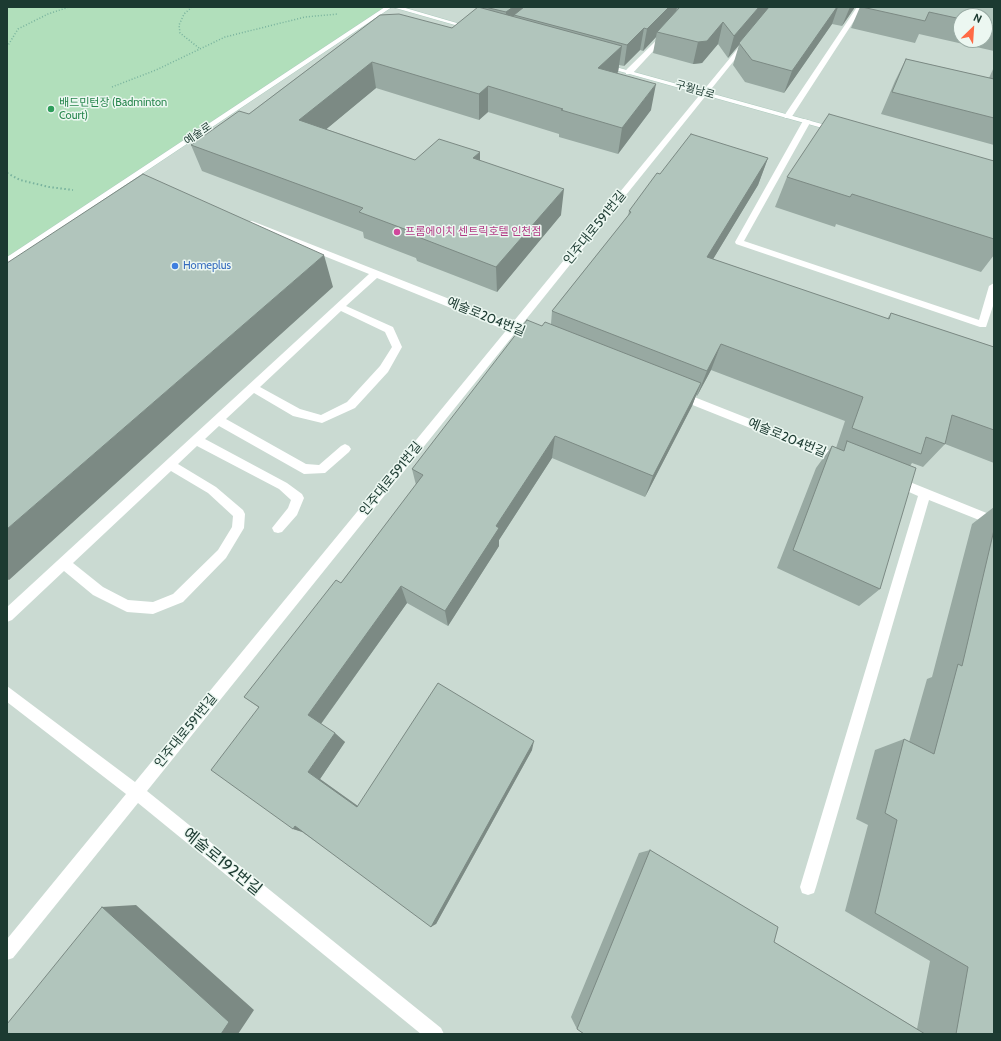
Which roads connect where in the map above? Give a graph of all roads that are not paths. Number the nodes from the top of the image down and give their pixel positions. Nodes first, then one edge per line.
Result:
1 (389, 7) edge
2 (395, 7) edge
3 (860, 7) edge
4 (672, 28) edge
5 (477, 30) edge
6 (755, 32) edge
7 (598, 63) edge
8 (629, 72) junction
9 (705, 93) junction
10 (788, 116) junction
11 (807, 121) junction
12 (844, 132) edge
13 (134, 176) junction
14 (149, 182) edge
15 (244, 220) edge
16 (7, 261) edge
17 (376, 273) junction
18 (994, 286) edge
19 (340, 307) junction
20 (513, 328) junction
21 (543, 340) edge
22 (253, 388) junction
23 (668, 390) edge
24 (218, 420) junction
25 (196, 440) junction
26 (345, 449) dead end
27 (851, 464) edge
28 (170, 465) junction
29 (888, 478) edge
30 (925, 493) junction
31 (994, 521) edge
32 (278, 528) dead end
33 (64, 563) junction
34 (7, 616) edge
35 (7, 693) edge
36 (136, 792) junction
37 (808, 887) dead end
38 (7, 952) edge
39 (435, 1034) edge

1 - 13 street, 예술로
2 - 5 street
3 - 10 street
4 - 8 street
6 - 9 street, 인주대로591번길
7 - 8 street, 구월남로
8 - 9 street, 구월남로
9 - 10 street, 구월남로
9 - 20 street, 인주대로591번길
10 - 11 street, 구월남로
11 - 12 street, 구월남로
11 - 18 street
13 - 14 street
13 - 16 street, 예술로
15 - 17 street, 예술로204번길
17 - 19 street
17 - 20 street, 예술로204번길
19 - 22 street
19 - 22 street
20 - 21 street, 예술로204번길
20 - 36 street, 인주대로591번길
22 - 24 street
23 - 27 street, 예술로204번길
24 - 25 street
24 - 26 street
25 - 28 street
25 - 32 street
28 - 33 street
28 - 33 street
29 - 30 street
30 - 31 street
30 - 37 street
33 - 34 street
35 - 36 street, 예술로192번길
36 - 38 street, 인주대로591번길
36 - 39 street, 예술로192번길

